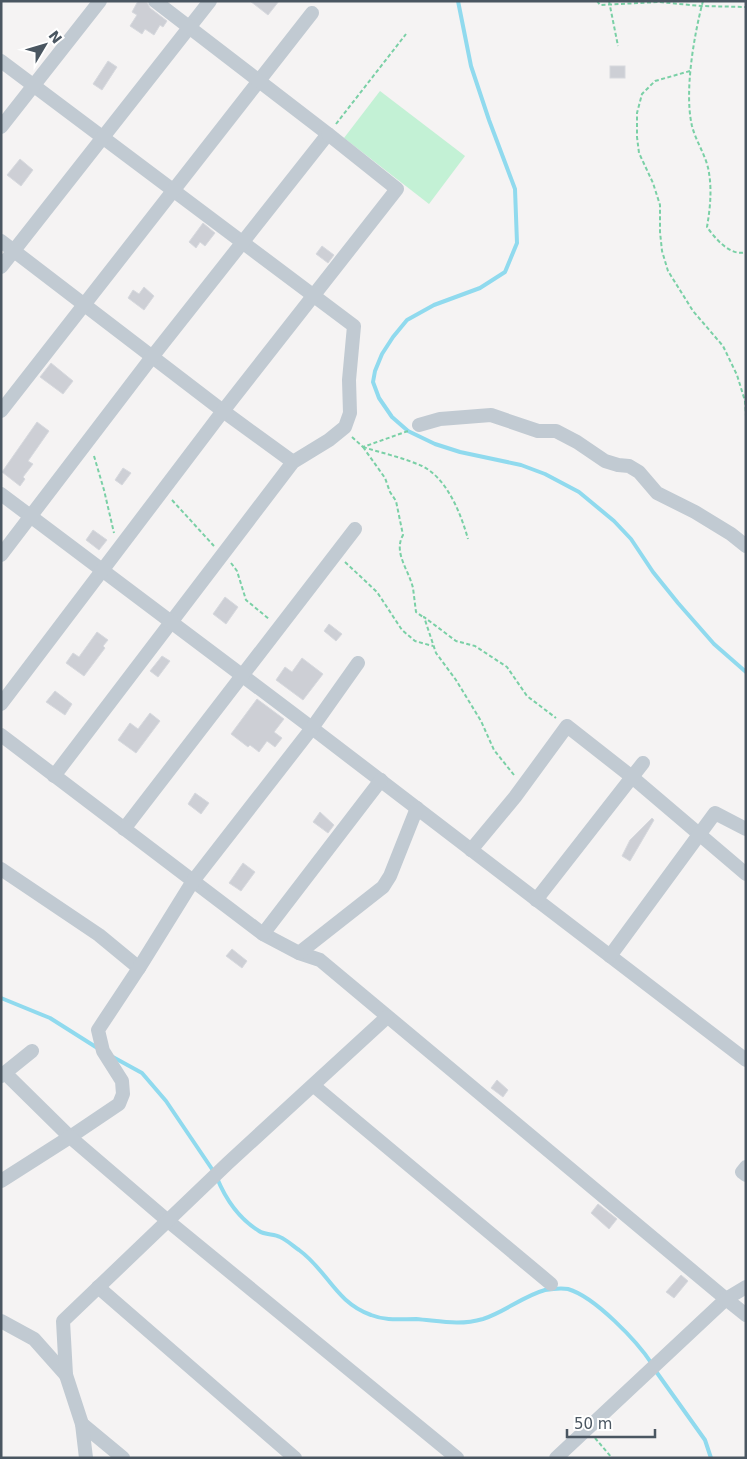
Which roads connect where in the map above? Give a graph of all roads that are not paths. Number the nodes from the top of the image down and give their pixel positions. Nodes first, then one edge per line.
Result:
1 (100, 1) edge
2 (155, 1) edge
3 (210, 1) edge
4 (312, 13) dead end
5 (190, 27) junction
6 (1, 60) edge
7 (259, 79) junction
8 (33, 86) junction
9 (1, 127) edge
10 (328, 134) junction
11 (102, 136) junction
12 (174, 189) junction
13 (1, 240) edge
14 (243, 241) junction
15 (14, 250) junction
16 (1, 267) edge
17 (314, 296) junction
18 (84, 304) junction
19 (152, 357) junction
20 (1, 411) edge
21 (223, 411) junction
22 (419, 425) dead end
23 (293, 462) junction
24 (1, 494) edge
25 (31, 516) junction
26 (355, 529) dead end
27 (746, 546) edge
28 (1, 555) edge
29 (102, 570) junction
30 (172, 622) junction
31 (358, 663) dead end
32 (242, 675) junction
33 (1, 704) edge
34 (312, 728) junction
35 (1, 736) edge
36 (643, 764) dead end
37 (54, 776) junction
38 (632, 777) junction
39 (380, 780) junction
40 (417, 808) junction
41 (124, 829) junction
42 (746, 829) edge
43 (700, 834) junction
44 (471, 850) junction
45 (1, 869) edge
46 (746, 874) edge
47 (193, 881) junction
48 (536, 900) junction
49 (263, 934) junction
50 (299, 953) junction
51 (610, 956) junction
52 (139, 968) junction
53 (387, 1017) junction
54 (32, 1051) dead end
55 (745, 1056) edge
56 (3, 1075) edge
57 (314, 1086) junction
58 (70, 1137) junction
59 (746, 1168) edge
60 (746, 1175) edge
61 (1, 1181) edge
62 (168, 1221) junction
63 (551, 1284) dead end
64 (98, 1287) junction
65 (746, 1287) edge
66 (726, 1299) junction
67 (746, 1315) edge
68 (1, 1321) edge
69 (66, 1374) junction
70 (82, 1424) junction
71 (86, 1458) edge
72 (123, 1458) edge
73 (295, 1458) edge
74 (457, 1458) edge
75 (556, 1458) edge

1 - 8 street
2 - 5 street
3 - 5 street
4 - 7 street
5 - 7 street
5 - 11 street
6 - 8 street
7 - 10 street
7 - 12 street
8 - 9 street
8 - 11 street
10 - 14 street
10 - 17 street
11 - 12 street
11 - 15 street
12 - 14 street
12 - 18 street
13 - 15 street
14 - 17 street
14 - 19 street
15 - 16 street
15 - 18 street
17 - 21 street
17 - 23 street
18 - 19 street
18 - 20 street
19 - 21 street
19 - 25 street
21 - 23 street
21 - 29 street
22 - 27 street
23 - 30 street
24 - 25 street
25 - 28 street
25 - 29 street
26 - 32 street
29 - 30 street
29 - 33 street
30 - 32 street
30 - 37 street
31 - 34 street
32 - 34 street
32 - 41 street
34 - 39 street
34 - 47 street
35 - 37 street
36 - 38 street
37 - 41 street
38 - 43 street
38 - 44 street
38 - 48 street
39 - 40 street
39 - 49 street
40 - 44 street
40 - 50 street
41 - 47 street
42 - 43 street
43 - 46 street
43 - 51 street
44 - 48 street
45 - 52 street
47 - 49 street
47 - 52 street
48 - 51 street
49 - 50 street
50 - 53 street
51 - 55 street
52 - 58 street
53 - 57 street
53 - 66 street
54 - 56 street
56 - 58 street
57 - 62 street
57 - 63 street
58 - 61 street
58 - 62 street
59 - 60 street
62 - 64 street
62 - 74 street
64 - 69 street
64 - 73 street
65 - 66 street
66 - 67 street
66 - 75 street
68 - 69 street
69 - 70 street
70 - 71 street
70 - 72 street

